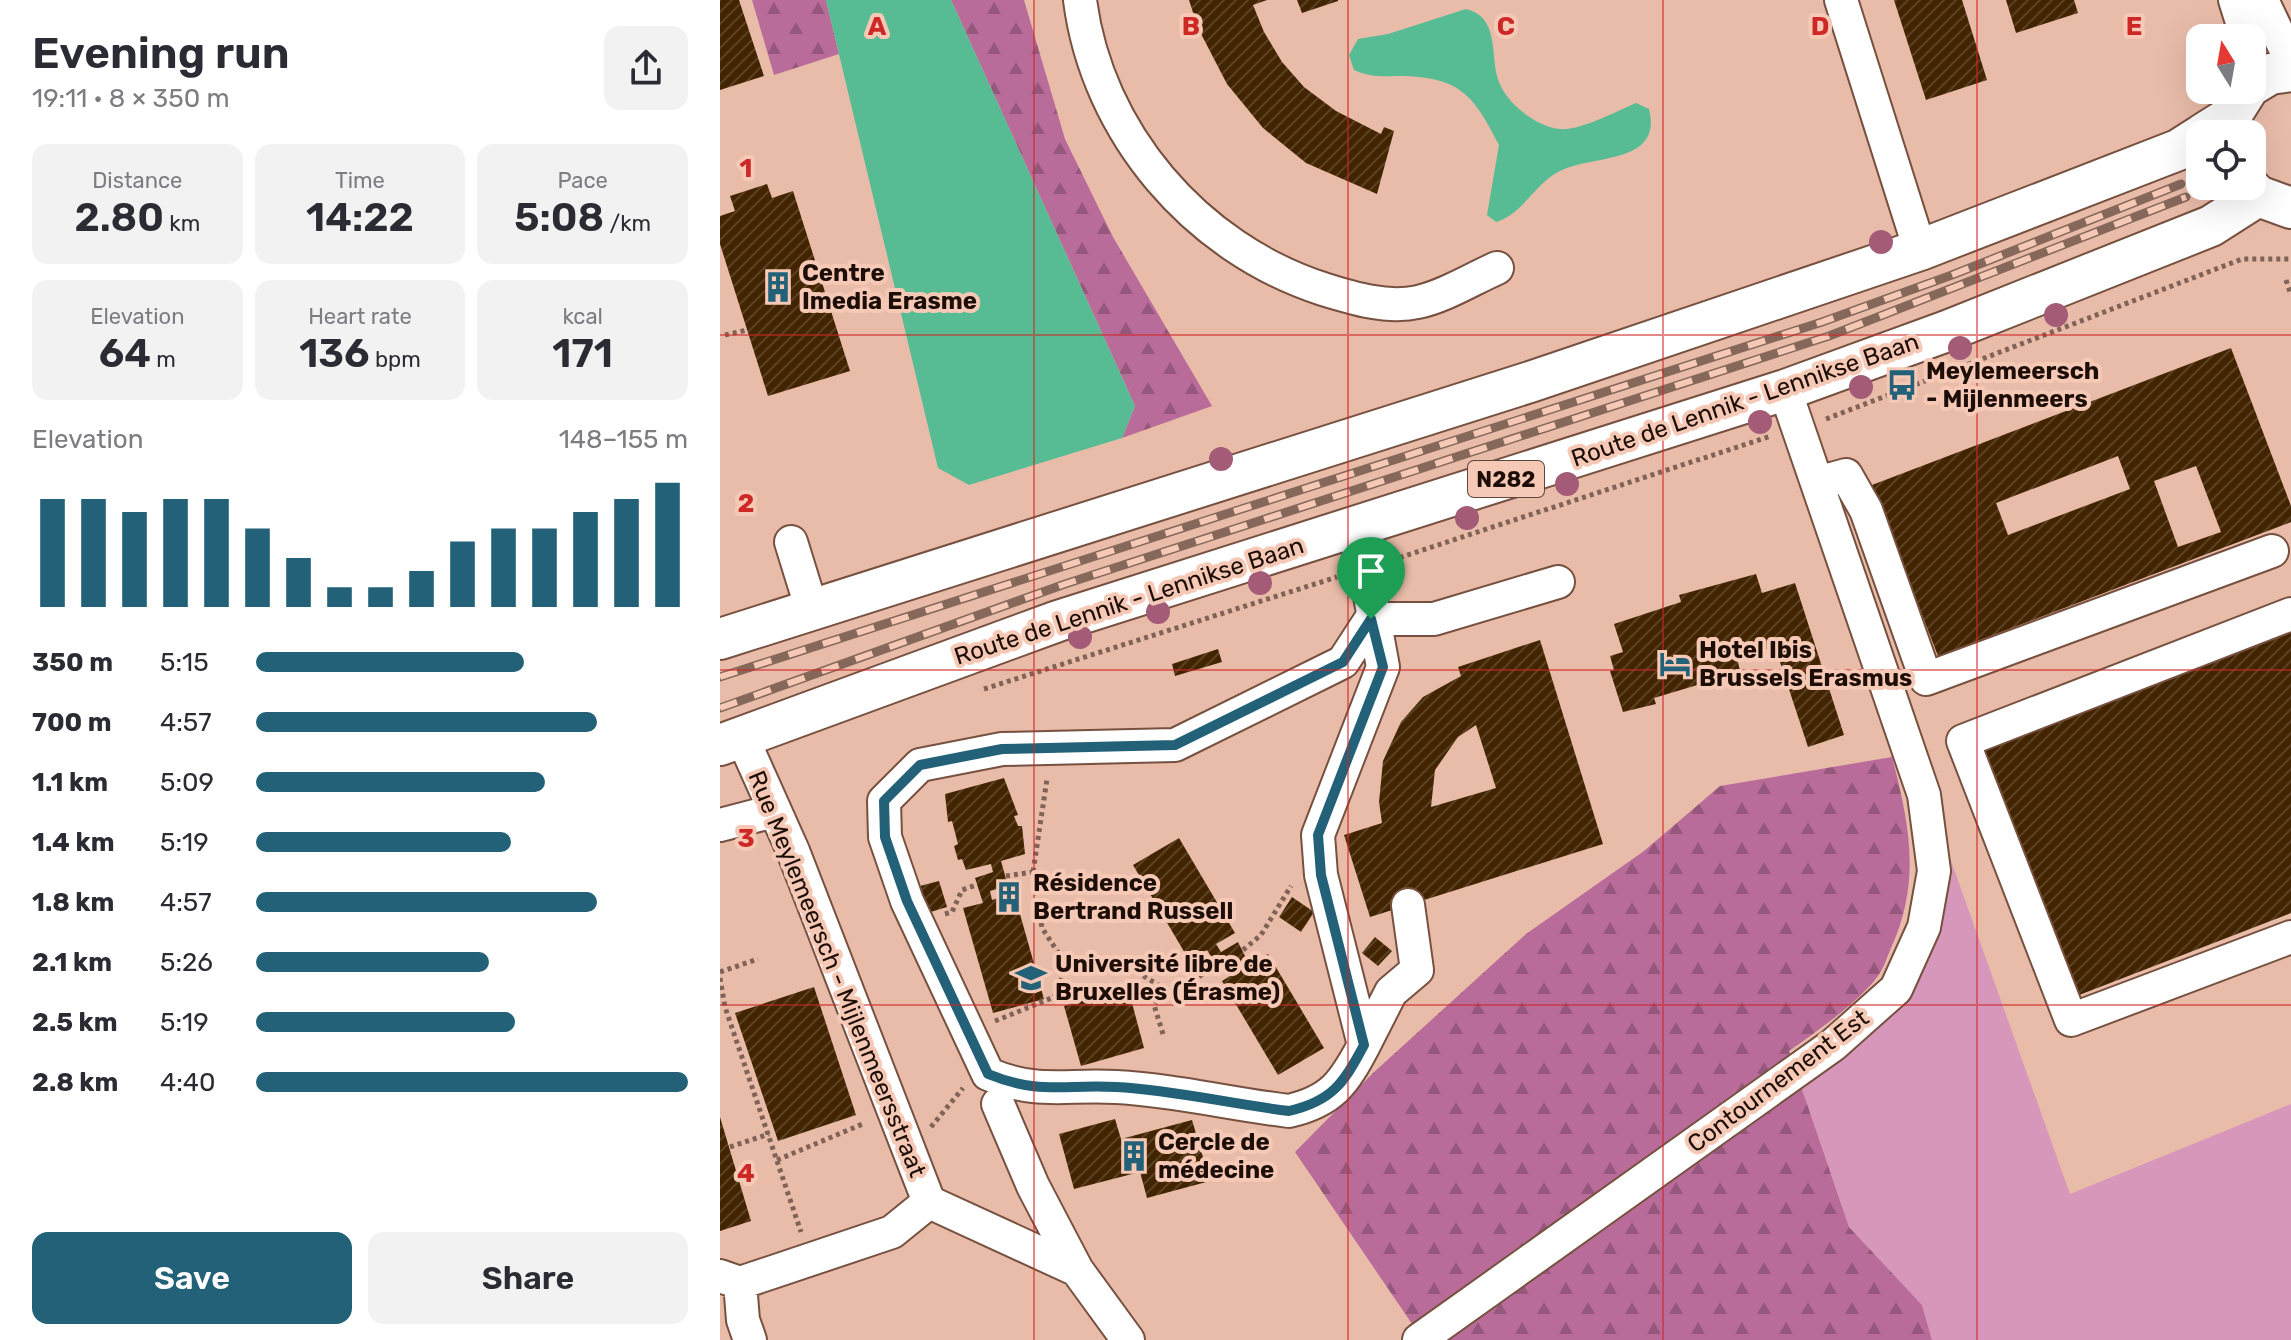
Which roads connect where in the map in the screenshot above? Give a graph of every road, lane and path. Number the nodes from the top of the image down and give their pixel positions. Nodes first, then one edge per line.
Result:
1 (1080, 0) edge
2 (1841, 0) edge
3 (2235, 0) edge
4 (2262, 0) edge
5 (2243, 24) edge
6 (2291, 61) edge
7 (2291, 71) edge
8 (2227, 116) edge
9 (2276, 202) edge
10 (1920, 250) junction
11 (1497, 268) dead end
12 (2286, 280) dead end
13 (2291, 295) edge
14 (747, 330) dead end
15 (725, 335) dead end
16 (1785, 390) junction
17 (1817, 483) junction
18 (1352, 528) junction
19 (791, 542) dead end
20 (2272, 551) dead end
21 (1558, 582) dead end
22 (812, 610) junction
23 (2291, 614) edge
24 (1371, 619) junction
25 (720, 639) edge
26 (731, 741) edge
27 (1045, 746) junction
28 (770, 802) junction
29 (720, 807) edge
30 (720, 825) edge
31 (1033, 872) junction
32 (1006, 876) dead end
33 (976, 885) dead end
34 (1284, 895) dead end
35 (1408, 905) dead end
36 (952, 912) dead end
37 (2291, 937) edge
38 (1243, 950) dead end
39 (758, 959) dead end
40 (1215, 962) dead end
41 (1067, 966) junction
42 (720, 975) edge
43 (1165, 989) junction
44 (966, 1031) junction
45 (1163, 1034) dead end
46 (1364, 1045) junction
47 (993, 1089) junction
48 (891, 1104) junction
49 (769, 1134) junction
50 (730, 1147) dead end
51 (910, 1152) junction
52 (777, 1160) junction
53 (929, 1202) junction
54 (810, 1259) junction
55 (1077, 1270) junction
56 (730, 1279) edge
57 (750, 1340) edge
58 (1128, 1340) edge
59 (1419, 1340) edge

1 - 11 street
2 - 10 street
3 - 5 street
4 - 6 street
7 - 8 main road
8 - 10 main road
9 - 16 main road, Route de Lennik - Lennikse Baan / N282
10 - 22 main road
12 - 13 path
14 - 15 path
16 - 17 street, Contournement Est
16 - 18 main road, Route de Lennik - Lennikse Baan / N282
17 - 20 street
17 - 59 street, Contournement Est
18 - 24 street
18 - 26 main road, Route de Lennik - Lennikse Baan / N282
19 - 22 street
21 - 24 street
22 - 25 main road
23 - 37 street
24 - 27 street
24 - 46 street
26 - 28 street, Rue Meylemeersch - Mijlenmeersstraat
27 - 31 path
27 - 44 street
28 - 29 street
28 - 30 street
28 - 48 street, Rue Meylemeersch - Mijlenmeersstraat
31 - 32 path
31 - 41 path
33 - 36 path
34 - 38 path
35 - 46 street
39 - 42 path
40 - 43 path
41 - 43 path
41 - 44 path
42 - 49 path
43 - 45 path
44 - 47 street
46 - 47 street
47 - 51 path
47 - 55 street
48 - 51 street, Rue Meylemeersch - Mijlenmeersstraat
48 - 52 path
49 - 50 path
49 - 52 path
51 - 53 street, Rue Meylemeersch - Mijlenmeersstraat
52 - 54 path
53 - 54 street
53 - 55 street, Rue Meylemeersch - Mijlenmeersstraat
54 - 56 street
55 - 58 street, Rue Meylemeersch - Mijlenmeersstraat
56 - 57 street

